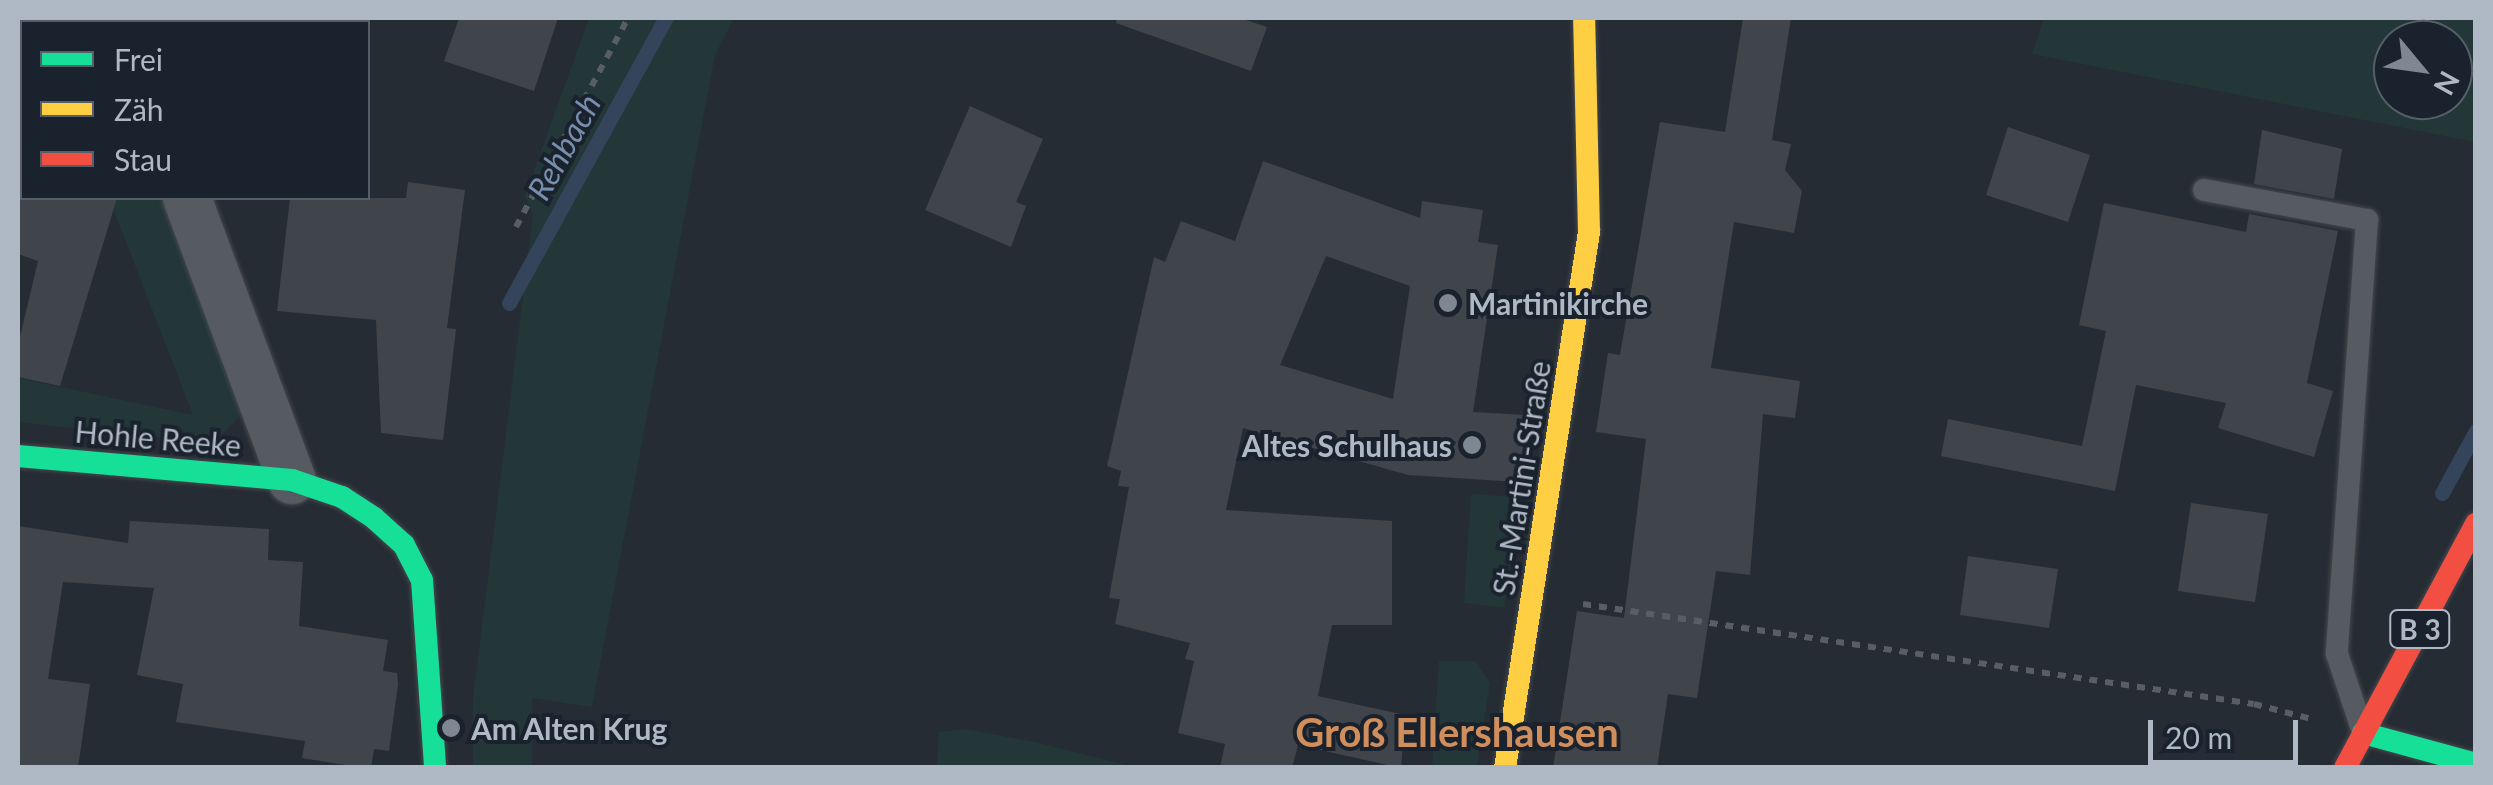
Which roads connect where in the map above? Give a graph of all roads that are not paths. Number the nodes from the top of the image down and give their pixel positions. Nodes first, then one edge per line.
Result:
1 (1584, 18) edge
2 (2204, 190) dead end
3 (188, 200) edge
4 (18, 456) edge
5 (292, 480) junction
6 (2476, 524) edge
7 (2364, 734) junction
8 (2476, 764) edge
9 (436, 768) edge
10 (1505, 768) edge
11 (2345, 768) edge

1 - 10 street, St.-Martini-Straße
2 - 7 lane
3 - 5 street
4 - 5 street, Hohle Reeke
5 - 9 street, Hohle Reeke
6 - 7 street, B 3
7 - 8 street
7 - 11 street, B 3

